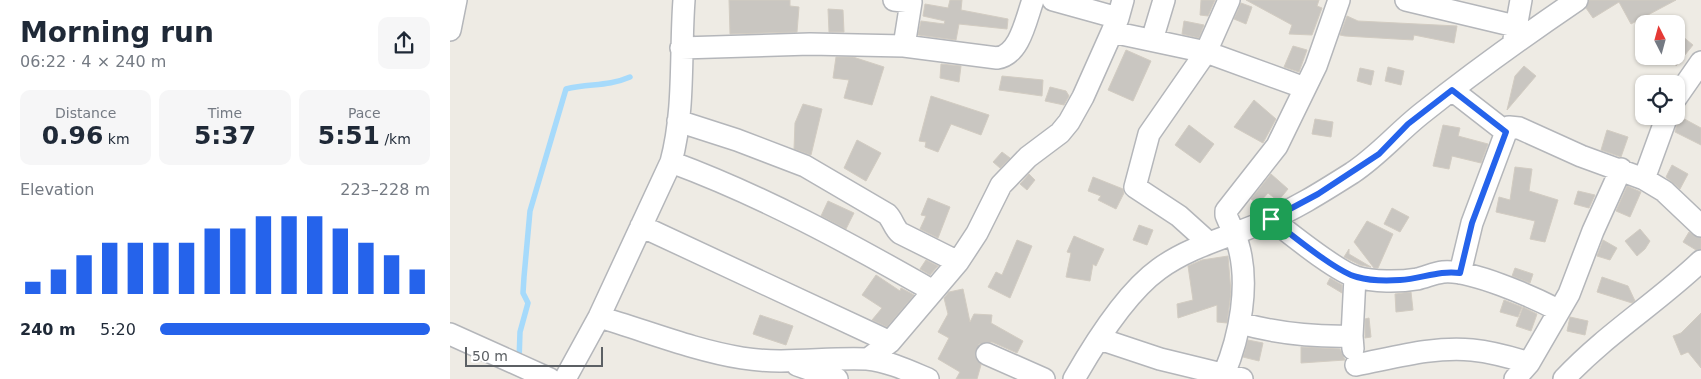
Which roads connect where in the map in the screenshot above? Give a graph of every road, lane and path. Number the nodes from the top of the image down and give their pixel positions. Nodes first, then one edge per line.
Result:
1 (456, 0) edge
2 (684, 0) edge
3 (1033, 0) edge
4 (1053, 0) edge
5 (1164, 0) edge
6 (1229, 0) edge
7 (1339, 0) edge
8 (1406, 0) edge
9 (1521, 0) edge
10 (1577, 0) edge
11 (905, 1) edge
12 (1118, 17) edge
13 (450, 30) edge
14 (1514, 35) junction
15 (1152, 40) junction
16 (904, 46) junction
17 (681, 48) junction
18 (1206, 52) junction
19 (1698, 74) edge
20 (1305, 88) junction
21 (1685, 88) edge
22 (1452, 90) junction
23 (678, 122) junction
24 (1664, 125) edge
25 (1506, 132) junction
26 (670, 162) junction
27 (1621, 169) junction
28 (1644, 178) junction
29 (1271, 219) junction
30 (641, 226) junction
31 (1701, 226) edge
32 (1234, 234) junction
33 (1209, 243) junction
34 (1701, 261) edge
35 (958, 262) junction
36 (1460, 273) junction
37 (1355, 277) junction
38 (932, 291) junction
39 (1558, 310) junction
40 (600, 317) junction
41 (1240, 323) junction
42 (450, 334) edge
43 (1352, 336) junction
44 (1100, 339) junction
45 (890, 342) junction
46 (987, 354) dead end
47 (868, 359) junction
48 (789, 362) junction
49 (1529, 363) junction
50 (1357, 372) edge
51 (1233, 376) edge
52 (550, 379) edge
53 (566, 379) edge
54 (837, 379) edge
55 (928, 379) edge
56 (1044, 379) edge
57 (1074, 379) edge
58 (1515, 379) edge
59 (1564, 379) edge

1 - 13 street
2 - 17 street
3 - 16 street
4 - 12 street
5 - 15 street
6 - 18 street
7 - 20 street
8 - 14 street
9 - 14 street
10 - 14 street
11 - 16 street
12 - 15 street
12 - 35 street
14 - 22 street
15 - 18 street
16 - 17 street
17 - 23 street
18 - 20 street
18 - 33 street
19 - 21 street
20 - 32 street
22 - 25 street
22 - 29 street
23 - 26 street
23 - 35 street
24 - 28 street
25 - 27 street
25 - 36 street
26 - 30 street
26 - 38 street
27 - 28 street
27 - 39 street
28 - 31 street
29 - 32 street
29 - 37 street
30 - 40 street
30 - 45 street
32 - 33 street
32 - 41 street
33 - 44 street
34 - 59 street
35 - 38 street
36 - 37 street
36 - 39 street
37 - 43 street
38 - 45 street
39 - 49 street
40 - 48 street
40 - 53 street
41 - 43 street
41 - 51 street
42 - 52 street
43 - 50 street
44 - 51 street
44 - 57 street
45 - 47 street
46 - 56 street
47 - 48 street
47 - 55 street
48 - 54 street
49 - 50 street
49 - 58 street

